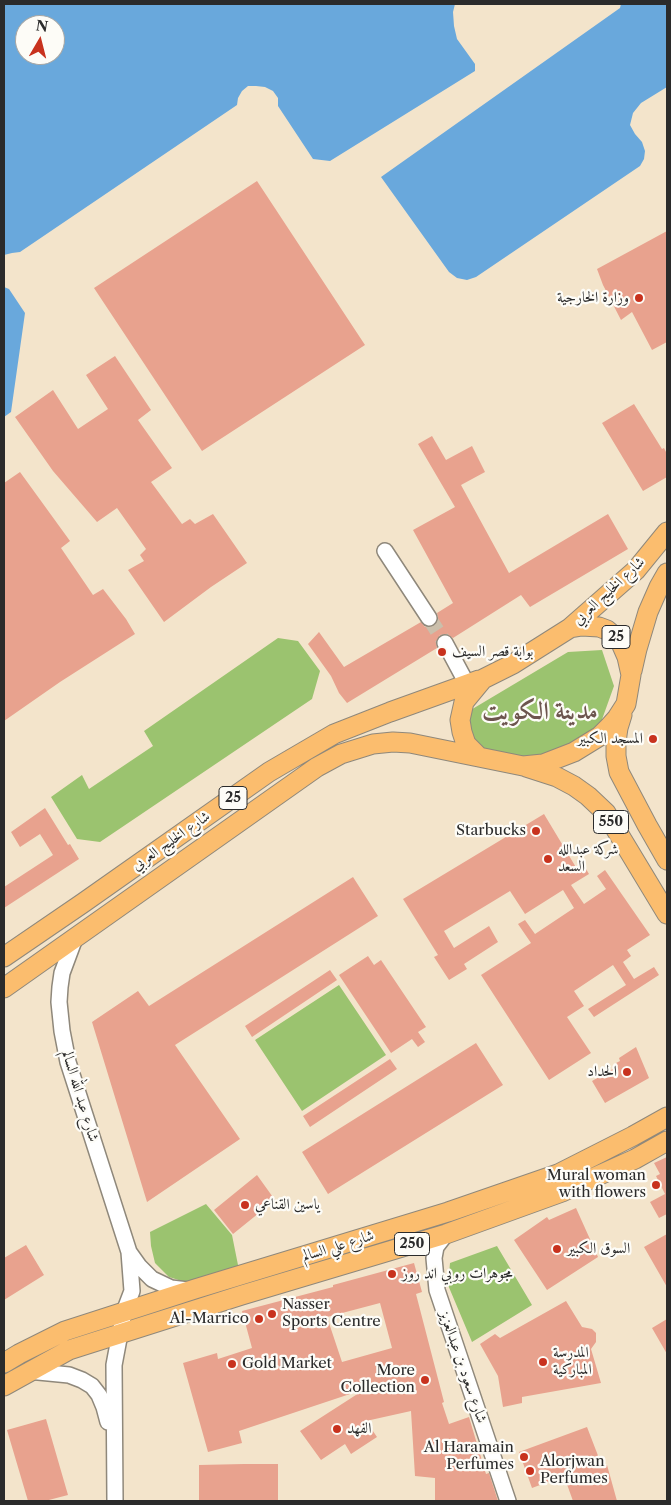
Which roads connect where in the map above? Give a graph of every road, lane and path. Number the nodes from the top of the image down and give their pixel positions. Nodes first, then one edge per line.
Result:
1 (667, 532) edge
2 (384, 551) dead end
3 (667, 573) edge
4 (429, 618) tunnel mouth
5 (570, 628) junction
6 (445, 643) tunnel mouth
7 (632, 675) junction
8 (475, 682) junction
9 (626, 704) junction
10 (479, 757) junction
11 (523, 766) junction
12 (667, 860) edge
13 (667, 869) edge
14 (644, 874) junction
15 (667, 914) edge
16 (75, 938) junction
17 (4, 957) edge
18 (4, 988) edge
19 (667, 1117) edge
20 (667, 1141) edge
21 (446, 1234) junction
22 (129, 1252) junction
23 (195, 1289) junction
24 (124, 1312) junction
25 (120, 1335) junction
26 (4, 1363) edge
27 (28, 1371) junction
28 (4, 1386) edge
29 (114, 1443) junction
30 (115, 1501) edge
31 (508, 1501) edge

1 - 5 main road, شارع الخليج العربي / 25
2 - 4 street
3 - 7 main road, شارع الخليج العربي / 25
5 - 7 main road, 25
5 - 8 main road, 25
6 - 8 street
7 - 9 main road, 25
8 - 10 main road, 25
8 - 17 main road, شارع الخليج العربي / 25
9 - 11 main road, 25
9 - 12 main road, 550
10 - 11 main road, 25
10 - 16 main road, شارع الخليج العربي / 25
11 - 14 main road, 550
13 - 14 main road
14 - 15 main road, 550
16 - 18 main road, شارع الخليج العربي / 25
16 - 22 street, شارع عبد الله السالم
19 - 23 main road, شارع علي السالم / 250
20 - 21 main road, شارع علي السالم / 250
21 - 25 main road, شارع علي السالم / 250
21 - 31 street, شارع سعود بن عبدالعزيز
22 - 23 street, شارع عبد الله السالم
22 - 24 street, شارع عبد الله السالم
23 - 24 main road, شارع علي السالم / 250
24 - 25 street, شارع عبد الله السالم
24 - 26 main road, شارع علي السالم / 250
25 - 27 main road, شارع علي السالم / 250
25 - 29 street, شارع عبد الله السالم
27 - 28 main road, شارع علي السالم / 250
27 - 29 street, شارع عبد الله السالم
29 - 30 street, شارع عبد الله السالم

